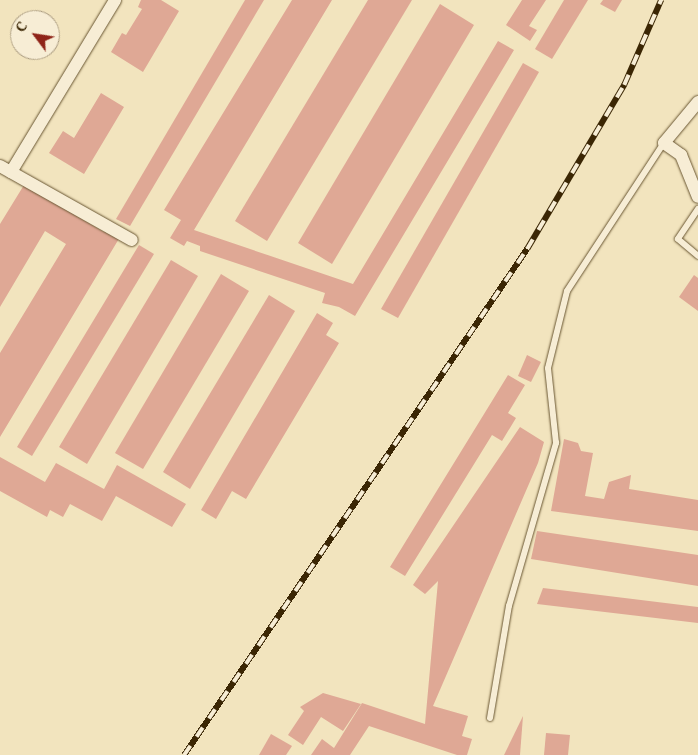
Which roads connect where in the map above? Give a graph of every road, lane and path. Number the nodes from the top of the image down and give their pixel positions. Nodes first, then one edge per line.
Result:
1 (115, 0) edge
2 (698, 102) edge
3 (664, 143) junction
4 (6, 169) edge
5 (698, 197) edge
6 (698, 209) edge
7 (132, 240) dead end
8 (698, 256) edge
9 (490, 718) dead end

1 - 4 street
2 - 3 street
3 - 5 street
3 - 9 lane
4 - 7 street
6 - 8 lane

